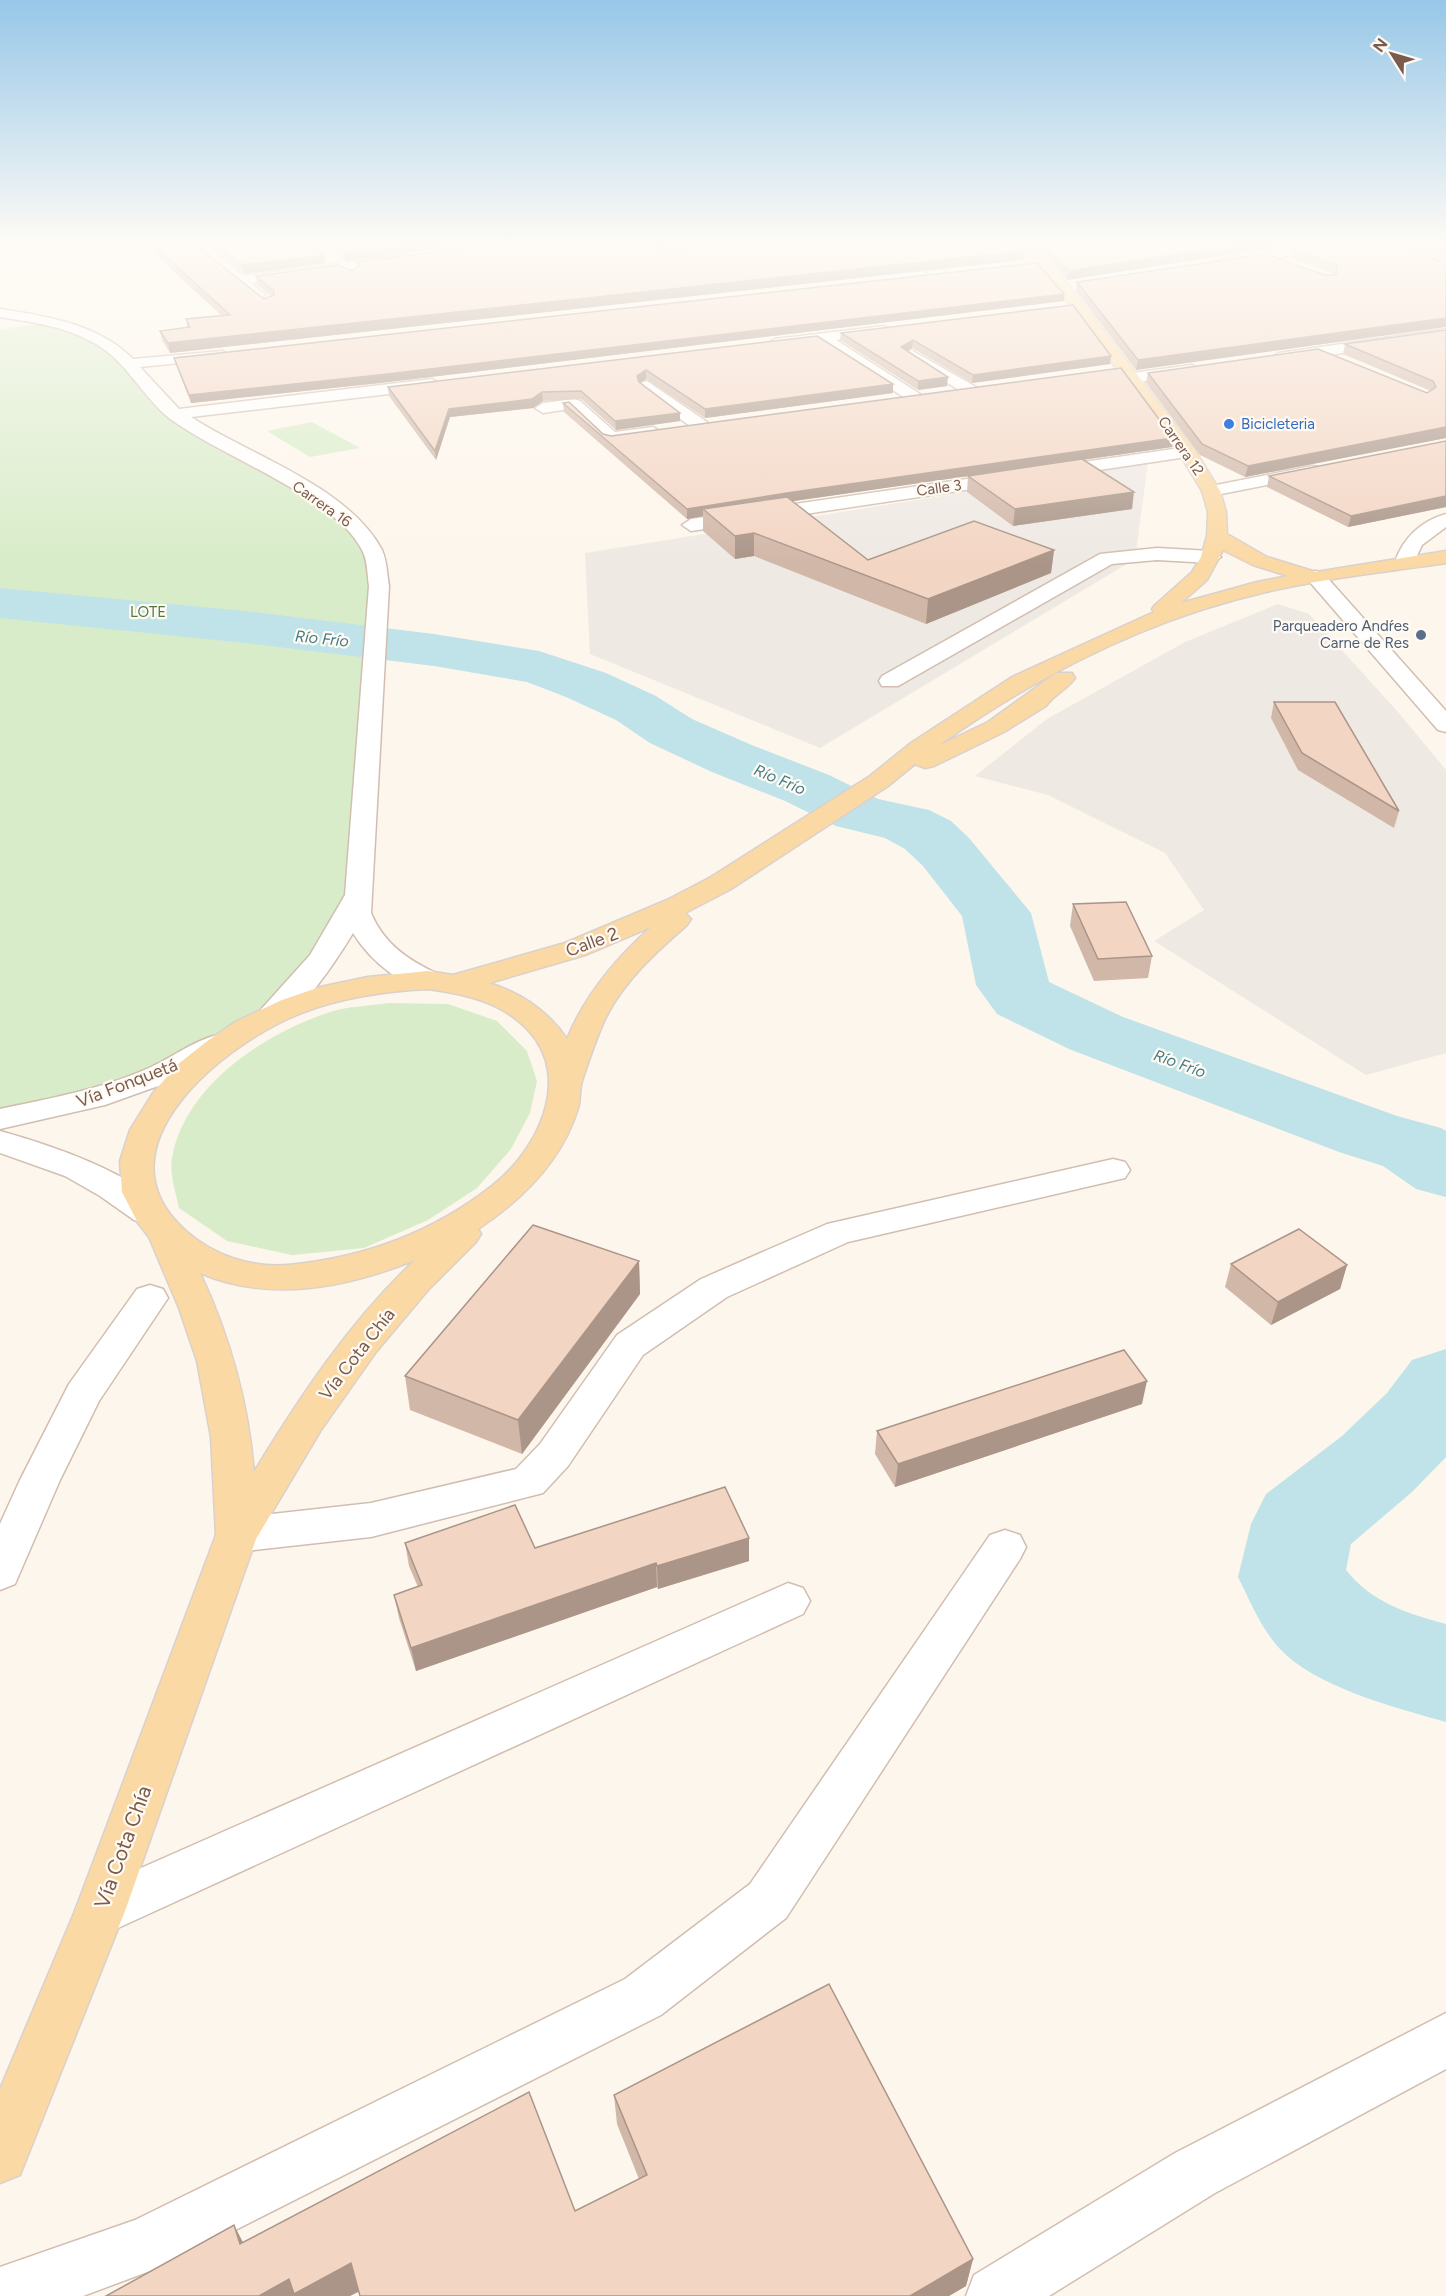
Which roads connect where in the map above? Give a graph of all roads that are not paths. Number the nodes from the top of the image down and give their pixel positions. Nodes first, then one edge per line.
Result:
1 (114, 350) edge
2 (843, 350) edge
3 (1110, 350) edge
4 (1331, 350) edge
5 (1319, 352) junction
6 (228, 353) edge
7 (911, 355) edge
8 (1260, 360) edge
9 (130, 364) junction
10 (1350, 365) edge
11 (1202, 369) edge
12 (1101, 372) edge
13 (1128, 374) junction
14 (446, 382) edge
15 (647, 386) edge
16 (948, 393) edge
17 (891, 400) edge
18 (543, 408) dead end
19 (176, 414) junction
20 (1187, 452) junction
21 (1324, 468) edge
22 (1212, 491) junction
23 (1446, 520) edge
24 (691, 525) dead end
25 (1214, 546) junction
26 (1446, 557) edge
27 (1405, 562) junction
28 (1316, 577) junction
29 (1129, 631) junction
30 (890, 681) dead end
31 (1019, 711) junction
32 (1446, 725) edge
33 (920, 748) junction
34 (879, 781) junction
35 (721, 883) junction
36 (356, 898) junction
37 (442, 982) junction
38 (259, 1021) junction
39 (567, 1080) junction
40 (0, 1119) edge
41 (0, 1142) edge
42 (1113, 1170) dead end
43 (504, 1195) junction
44 (156, 1225) junction
45 (150, 1298) dead end
46 (237, 1535) junction
47 (1005, 1547) dead end
48 (0, 1572) edge
49 (788, 1601) dead end
50 (100, 1911) junction
51 (1446, 2040) edge
52 (0, 2155) edge
53 (0, 2296) edge
54 (995, 2296) edge

1 - 9 street, Carrera 16
2 - 17 street
3 - 13 main road, Carrera 12
4 - 5 street
5 - 8 street
5 - 10 street
6 - 9 street
7 - 16 street
9 - 19 street, Carrera 16
11 - 13 street
12 - 13 street
13 - 20 main road, Carrera 12
14 - 19 street
15 - 18 street
19 - 36 street, Carrera 16
20 - 22 main road, Carrera 12
20 - 24 street, Calle 3
21 - 22 street
22 - 25 main road, Carrera 12
23 - 27 street
25 - 28 main road
25 - 29 main road
25 - 30 street
25 - 33 main road
26 - 27 main road
27 - 28 main road
28 - 29 main road
28 - 31 main road
28 - 32 street
29 - 31 main road
29 - 33 main road
31 - 34 main road
33 - 34 main road
34 - 35 main road, Calle 2
35 - 37 main road, Calle 2
35 - 39 main road, Calle 2
36 - 37 street, Carrera 16
36 - 38 street, Carrera 16
37 - 38 main road, Vía Cota Chía
37 - 39 main road
38 - 40 street, Vía Fonquetá
38 - 44 main road, Vía Cota Chía
39 - 43 main road, Calle 2
41 - 44 street
42 - 46 street
43 - 44 main road
43 - 46 main road, Vía Cota Chía
44 - 46 main road, Vía Cota Chía
45 - 48 street
46 - 50 main road, Vía Cota Chía
47 - 53 street
49 - 50 street
50 - 52 main road, Vía Cota Chía
51 - 54 street

